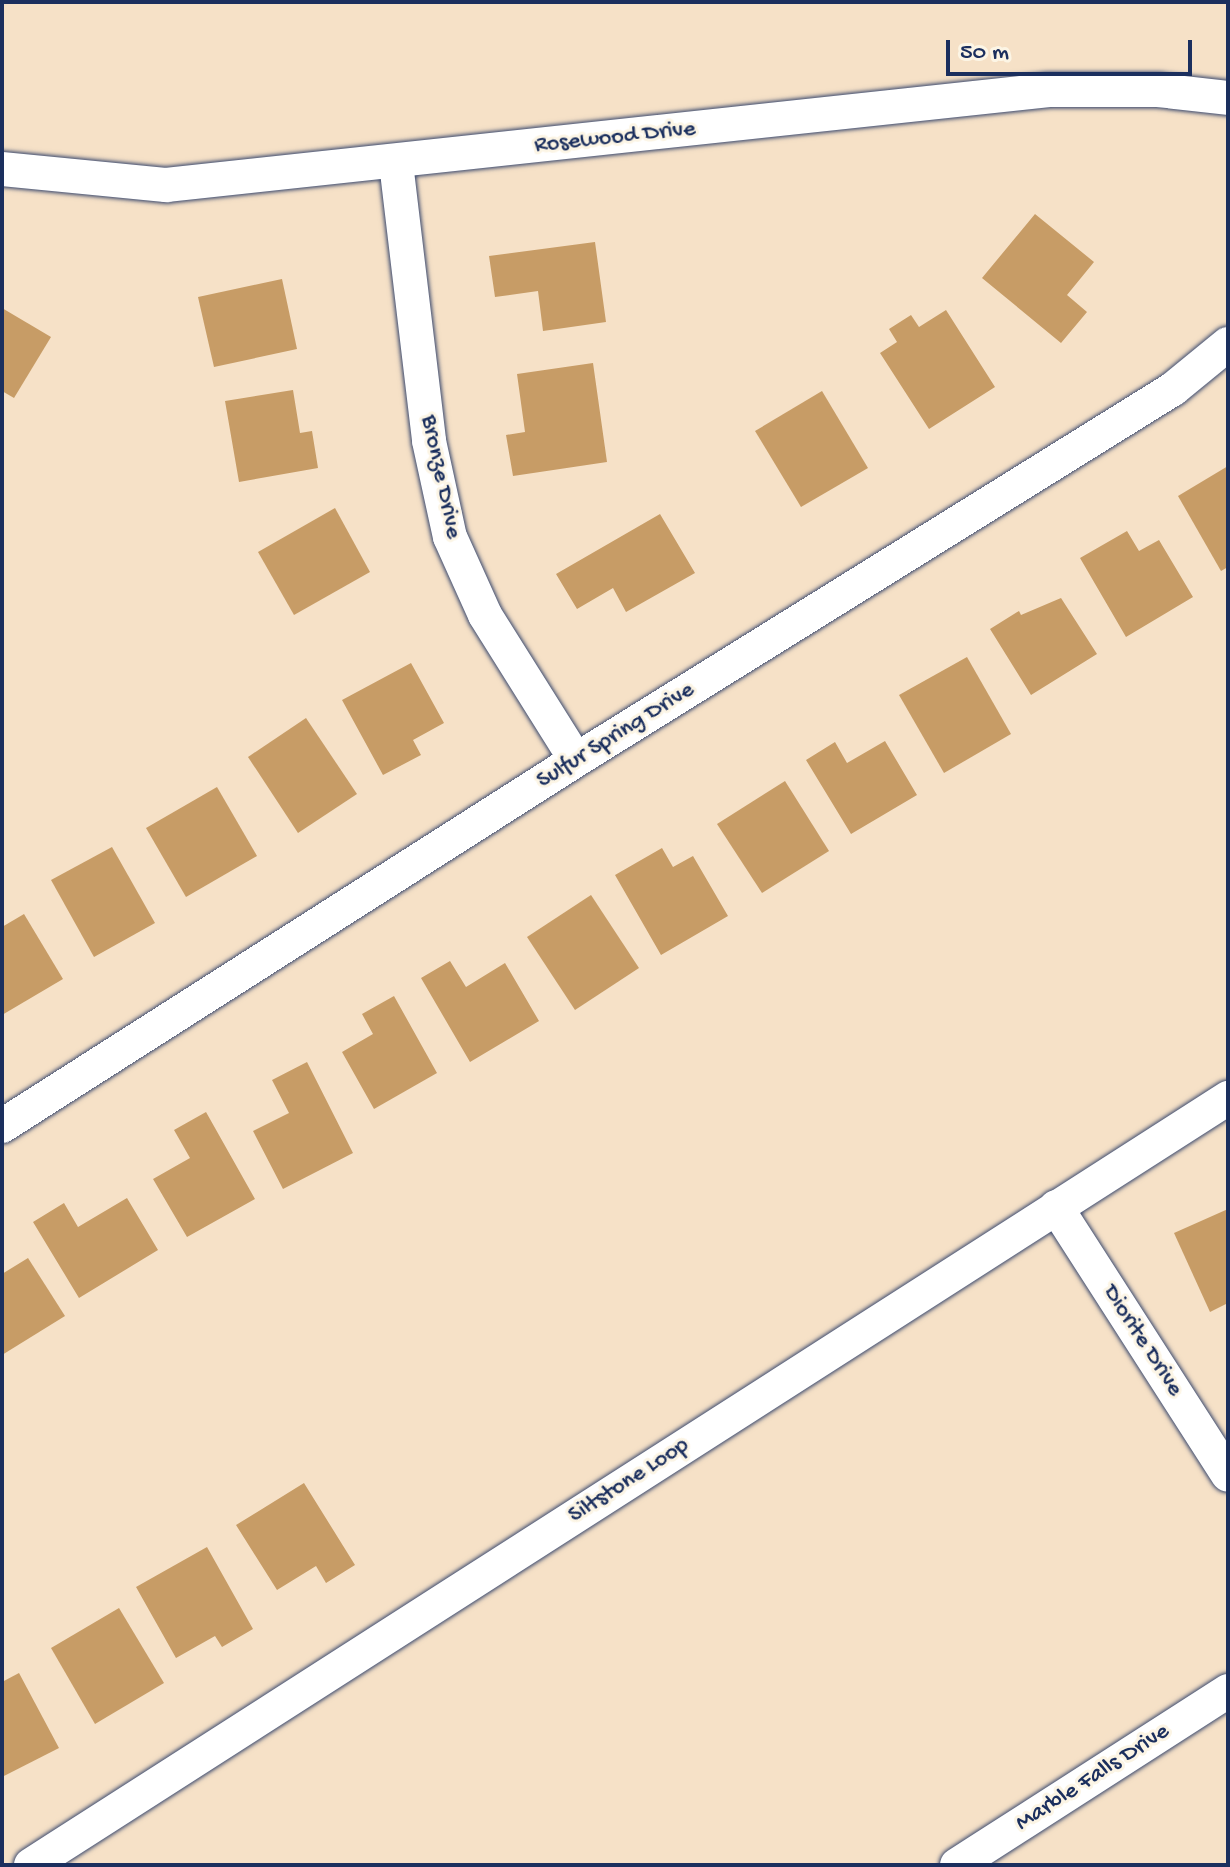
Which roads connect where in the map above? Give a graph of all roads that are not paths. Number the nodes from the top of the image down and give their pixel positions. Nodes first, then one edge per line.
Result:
1 (1228, 98) edge
2 (396, 163) junction
3 (2, 169) edge
4 (1228, 344) edge
5 (576, 760) junction
6 (1228, 1098) edge
7 (2, 1126) edge
8 (1056, 1207) junction
9 (1228, 1475) edge
10 (1228, 1691) edge
11 (31, 1865) edge
12 (957, 1865) edge

1 - 2 street, Rosewood Drive
2 - 3 street, Rosewood Drive
2 - 5 street, Bronze Drive
4 - 5 street, Sulfur Spring Drive
5 - 7 street, Sulfur Spring Drive
6 - 8 street, Siltstone Loop
8 - 9 street, Diorite Drive
8 - 11 street, Siltstone Loop
10 - 12 street, Marble Falls Drive

